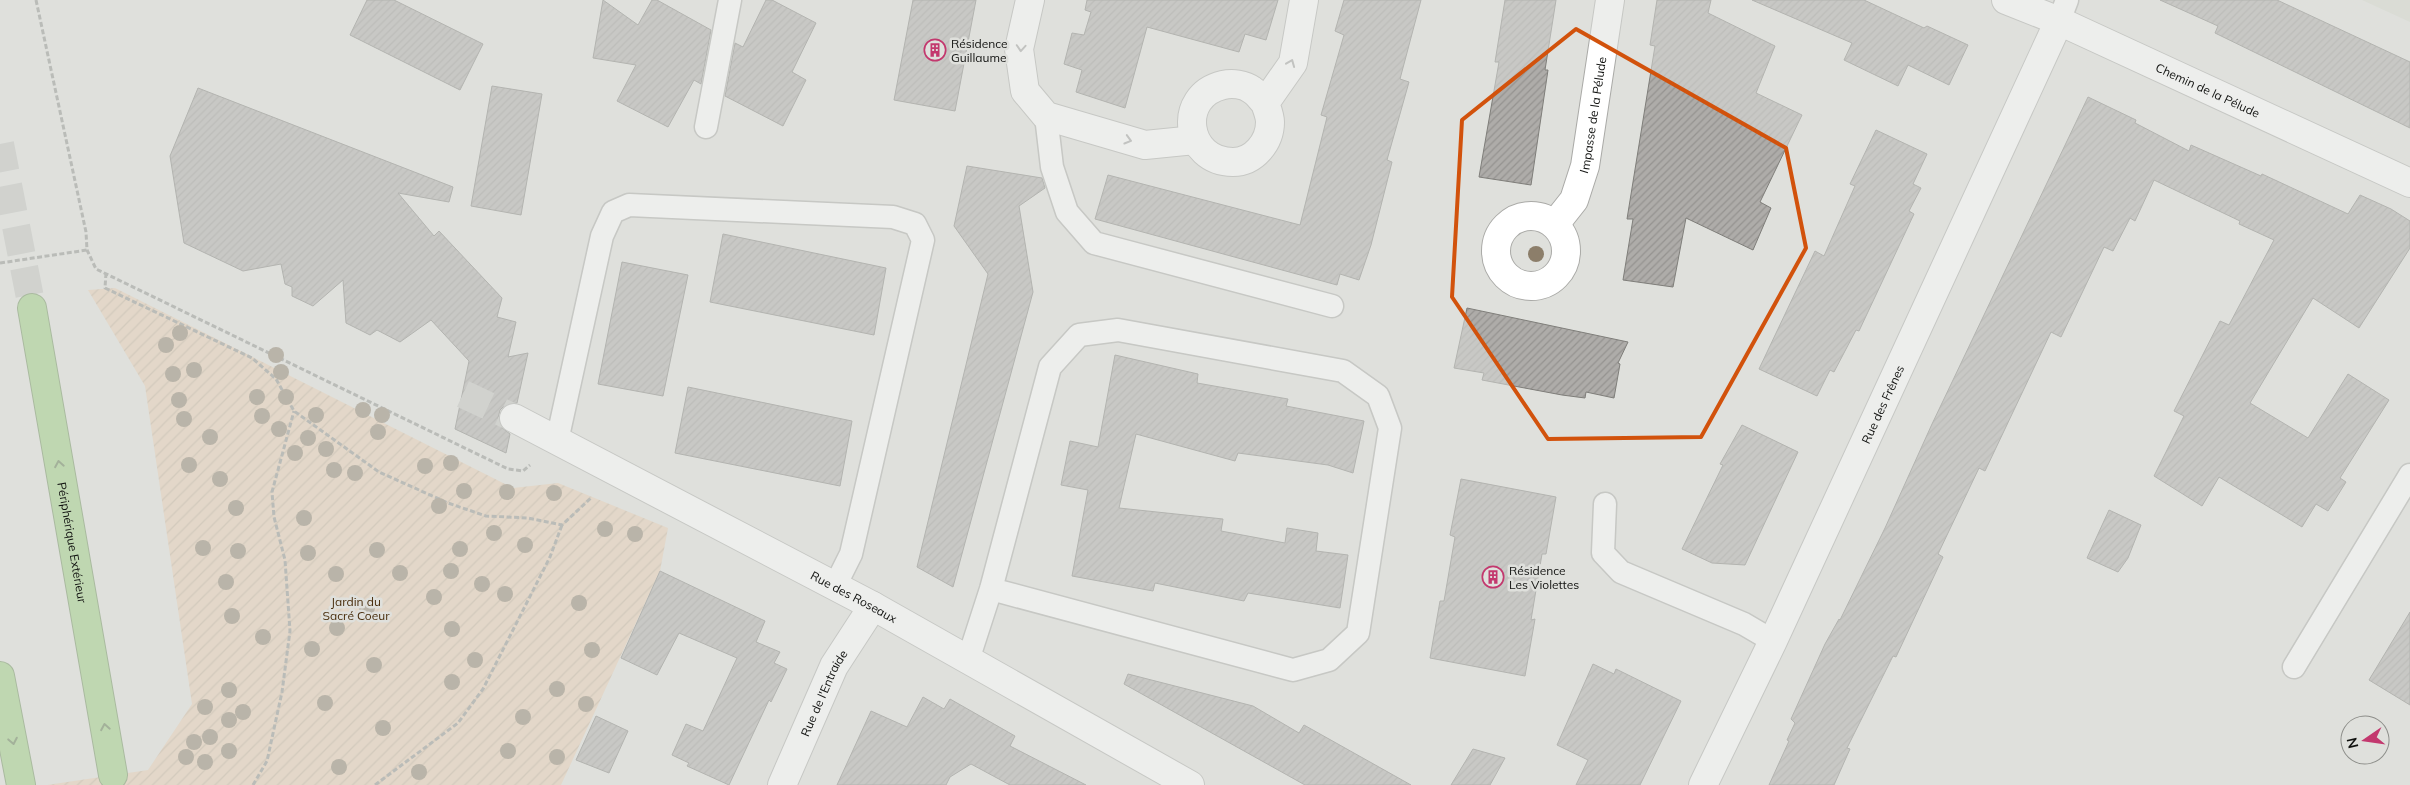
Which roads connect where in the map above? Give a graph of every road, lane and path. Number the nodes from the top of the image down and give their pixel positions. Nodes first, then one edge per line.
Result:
1 (36, 0) edge
2 (730, 0) edge
3 (1030, 0) edge
4 (1304, 0) edge
5 (1610, 0) edge
6 (2006, 0) edge
7 (2063, 11) edge
8 (1265, 104) junction
9 (1046, 116) junction
10 (706, 127) dead end
11 (1195, 140) junction
12 (2410, 183) edge
13 (1556, 224) dead end
14 (87, 250) junction
15 (0, 264) edge
16 (106, 273) junction
17 (1332, 306) dead end
18 (32, 308) tunnel mouth
19 (294, 411) junction
20 (514, 418) tunnel mouth
21 (557, 441) junction
22 (612, 470) junction
23 (2410, 474) edge
24 (1605, 504) dead end
25 (562, 525) junction
26 (835, 586) junction
27 (991, 589) junction
28 (873, 606) junction
29 (1773, 641) junction
30 (968, 660) junction
31 (2294, 667) dead end
32 (0, 676) edge
33 (113, 775) dead end
34 (22, 785) edge
35 (253, 785) edge
36 (375, 785) edge
37 (782, 785) edge
38 (1190, 785) edge
39 (1703, 785) edge

1 - 14 path
2 - 10 lane
3 -> 9 street
8 -> 4 street
5 - 13 street, Impasse de la Pélude
6 - 7 street, Chemin de la Pélude
7 - 12 street, Chemin de la Pélude
7 - 29 street, Rue des Frênes
8 - 11 street
8 - 11 street
9 -> 11 street
9 - 17 lane
14 - 15 path, bridge
14 - 16 path
16 - 19 path
16 - 21 path
33 -> 18 highway, Périphérique Extérieur
19 - 25 path
19 - 35 path
20 - 21 street, Rue des Roseaux
21 - 22 street, Rue des Roseaux
21 - 26 lane
22 - 25 path
22 - 26 street, Rue des Roseaux
23 - 31 lane
24 - 29 lane
25 - 36 path
26 - 28 street, Rue des Roseaux
27 - 27 lane
27 - 30 lane
28 - 30 street, Rue des Roseaux
28 - 37 street, Rue de l'Entraide
29 - 39 street, Rue des Frênes
30 - 38 street, Rue des Roseaux
32 -> 34 highway

